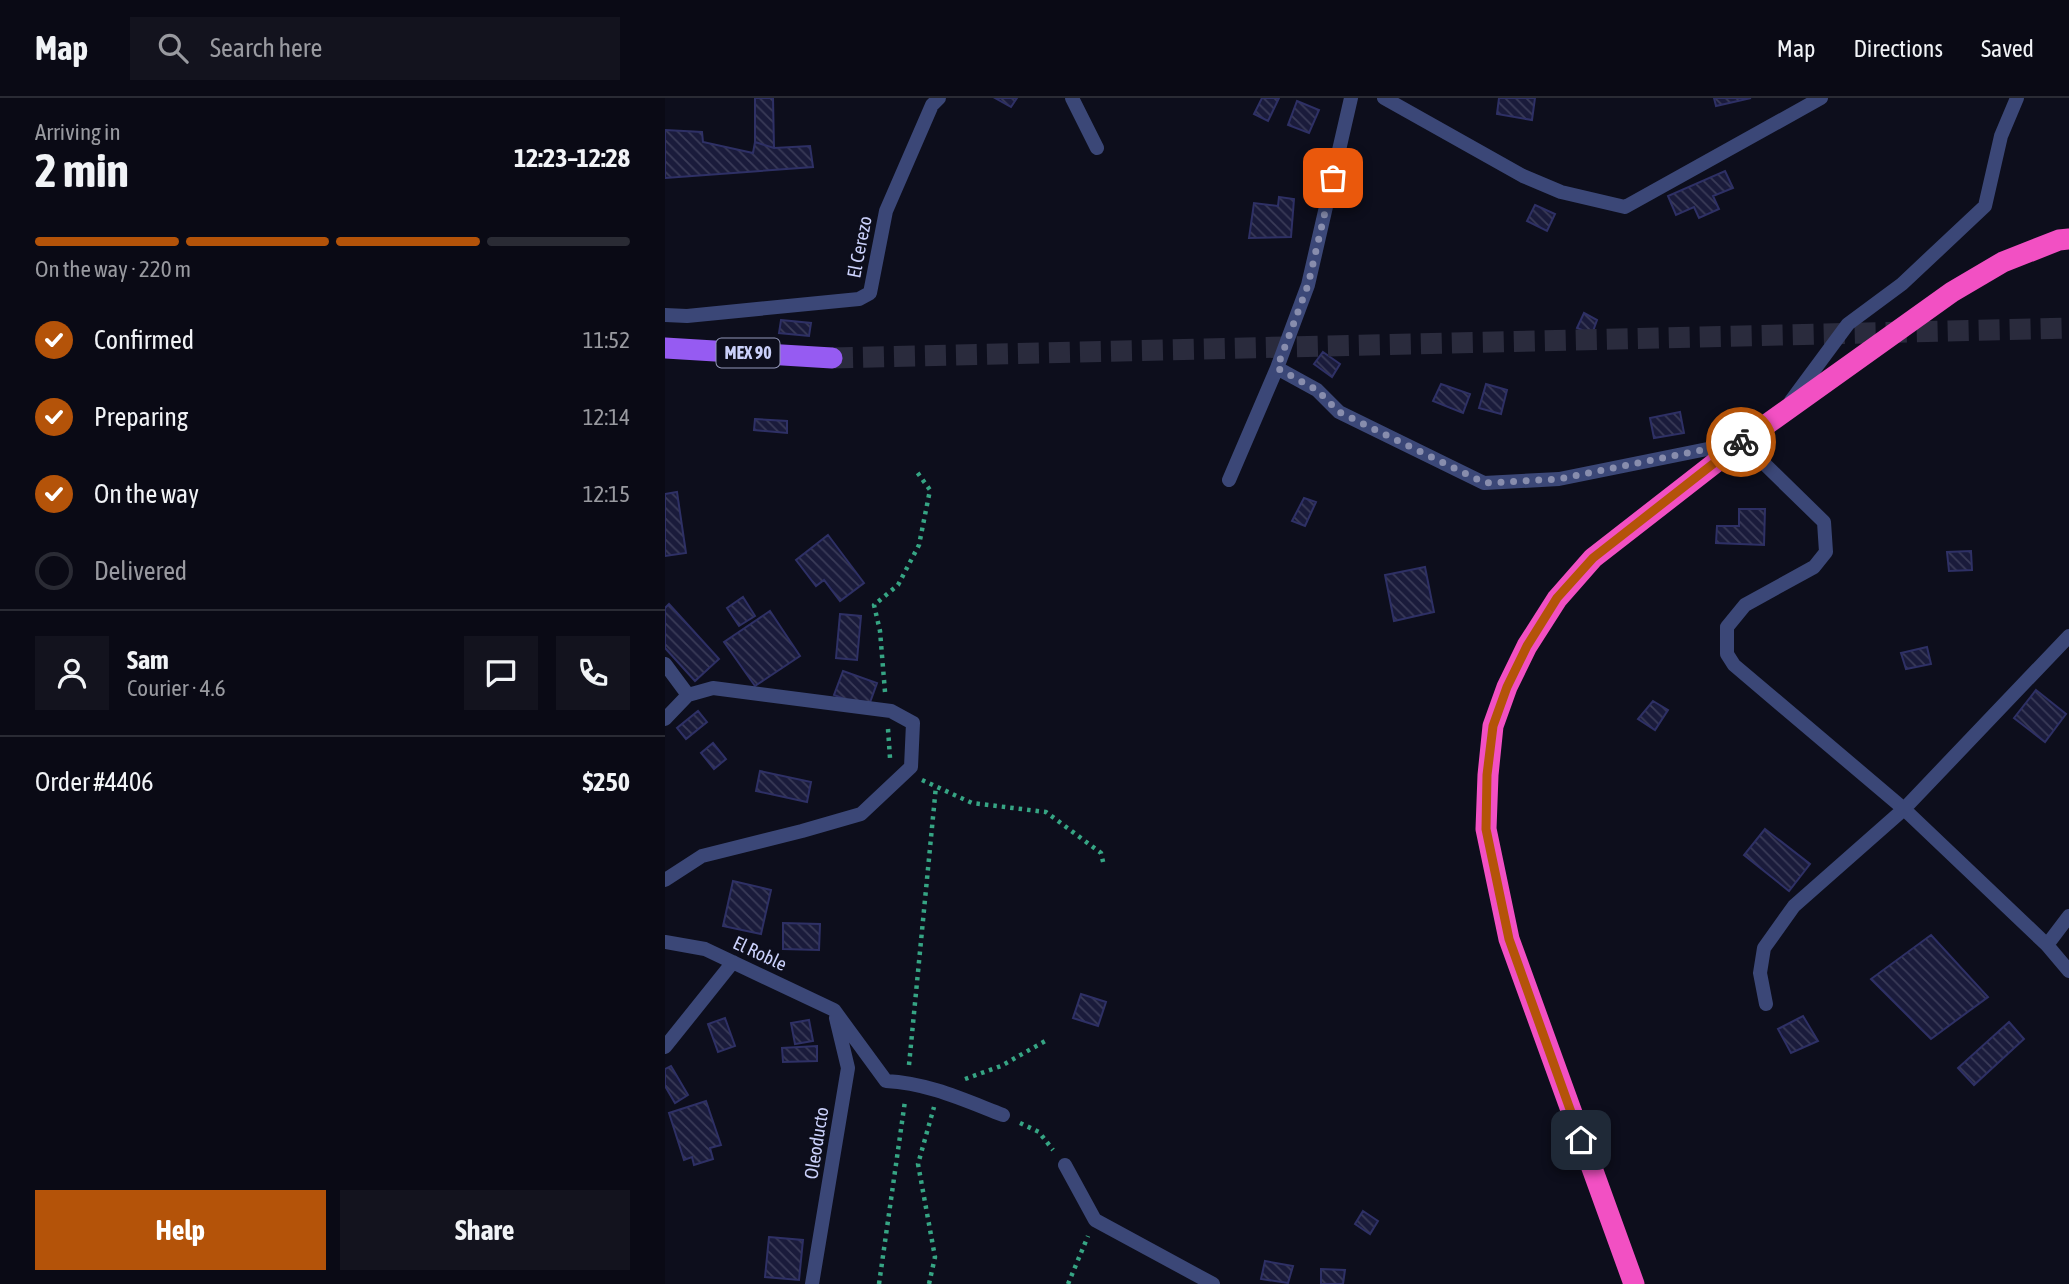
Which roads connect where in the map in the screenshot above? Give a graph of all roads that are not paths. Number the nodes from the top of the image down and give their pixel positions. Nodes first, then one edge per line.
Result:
1 (939, 98) edge
2 (1072, 98) edge
3 (1351, 98) edge
4 (1384, 98) edge
5 (1821, 98) edge
6 (2017, 98) edge
7 (1097, 148) dead end
8 (2069, 239) edge
9 (665, 316) edge
10 (665, 348) edge
11 (832, 358) tunnel mouth
12 (1277, 368) junction
13 (1779, 416) junction
14 (1742, 442) junction
15 (1229, 480) dead end
16 (2069, 636) edge
17 (665, 664) edge
18 (688, 695) junction
19 (665, 719) edge
20 (1904, 809) junction
21 (665, 880) edge
22 (2069, 916) edge
23 (665, 942) edge
24 (2047, 945) junction
25 (733, 962) junction
26 (2069, 971) edge
27 (1766, 1004) dead end
28 (834, 1010) junction
29 (665, 1047) edge
30 (1003, 1115) road end
31 (1065, 1164) road end
32 (812, 1284) edge
33 (1213, 1284) edge
34 (1634, 1284) edge

1 - 9 street, El Cerezo
2 - 7 street
3 - 12 street
4 - 5 street
6 - 13 street
8 - 13 highway
10 - 11 main road, MEX 90
12 - 14 street
12 - 15 street
13 - 14 highway
14 - 20 street
14 - 34 highway
16 - 20 street
17 - 18 street
18 - 19 street
18 - 21 street
20 - 24 street
20 - 27 street
22 - 24 street
23 - 25 street, El Roble
24 - 26 street
25 - 28 street, El Roble
25 - 29 street
28 - 30 street
28 - 32 street, Oleoducto
31 - 33 street

